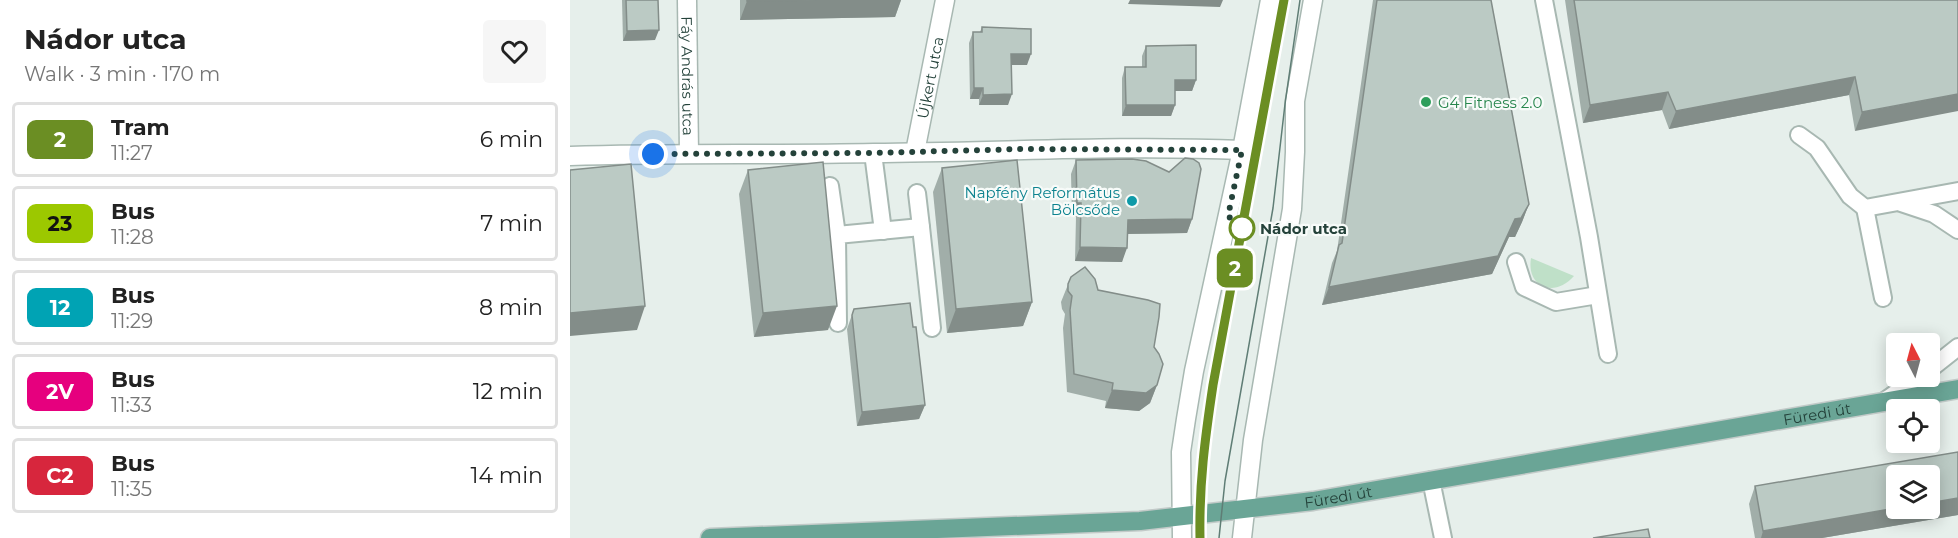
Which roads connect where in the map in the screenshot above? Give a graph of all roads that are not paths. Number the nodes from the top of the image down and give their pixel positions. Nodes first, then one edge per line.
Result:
1 (687, 0) edge
2 (945, 0) edge
3 (1270, 0) edge
4 (1313, 0) edge
5 (1544, 0) edge
6 (1798, 135) dead end
7 (1242, 150) junction
8 (915, 152) junction
9 (689, 153) junction
10 (873, 153) junction
11 (570, 156) edge
12 (830, 186) dead end
13 (1958, 191) edge
14 (917, 193) dead end
15 (1897, 202) junction
16 (1865, 208) junction
17 (921, 227) junction
18 (1958, 230) edge
19 (883, 231) junction
20 (837, 235) junction
21 (1516, 262) dead end
22 (1598, 295) junction
23 (1883, 298) dead end
24 (838, 323) edge
25 (932, 328) dead end
26 (1958, 347) edge
27 (1608, 354) dead end
28 (1940, 361) edge
29 (1904, 387) edge
30 (1958, 389) edge
31 (1887, 399) edge
32 (1893, 399) edge
33 (1886, 400) edge
34 (1431, 480) junction
35 (1245, 509) junction
36 (1182, 516) junction
37 (833, 535) edge
38 (710, 538) edge
39 (1182, 538) edge
40 (1242, 538) edge
41 (1443, 538) edge

1 - 9 street, Fáy András utca
2 - 8 street, Újkert utca
3 - 7 street
4 - 35 street
5 - 22 lane
6 - 16 lane
7 - 8 street
7 - 36 street
8 - 10 street
9 - 10 street
9 - 11 street
10 - 19 lane
12 - 20 lane
13 - 15 lane
14 - 17 lane
15 - 16 lane
15 - 18 lane
16 - 23 lane
17 - 19 lane
17 - 25 lane
19 - 20 lane
20 - 24 lane
21 - 22 lane
22 - 27 lane
26 - 28 lane
29 - 31 lane
30 - 32 main road, Füredi út
33 - 34 main road, Füredi út
34 - 35 main road, Füredi út
34 - 41 lane
35 - 36 main road, Füredi út
35 - 40 street
36 - 37 main road, Füredi út
36 - 39 street
37 - 38 main road, Füredi út

